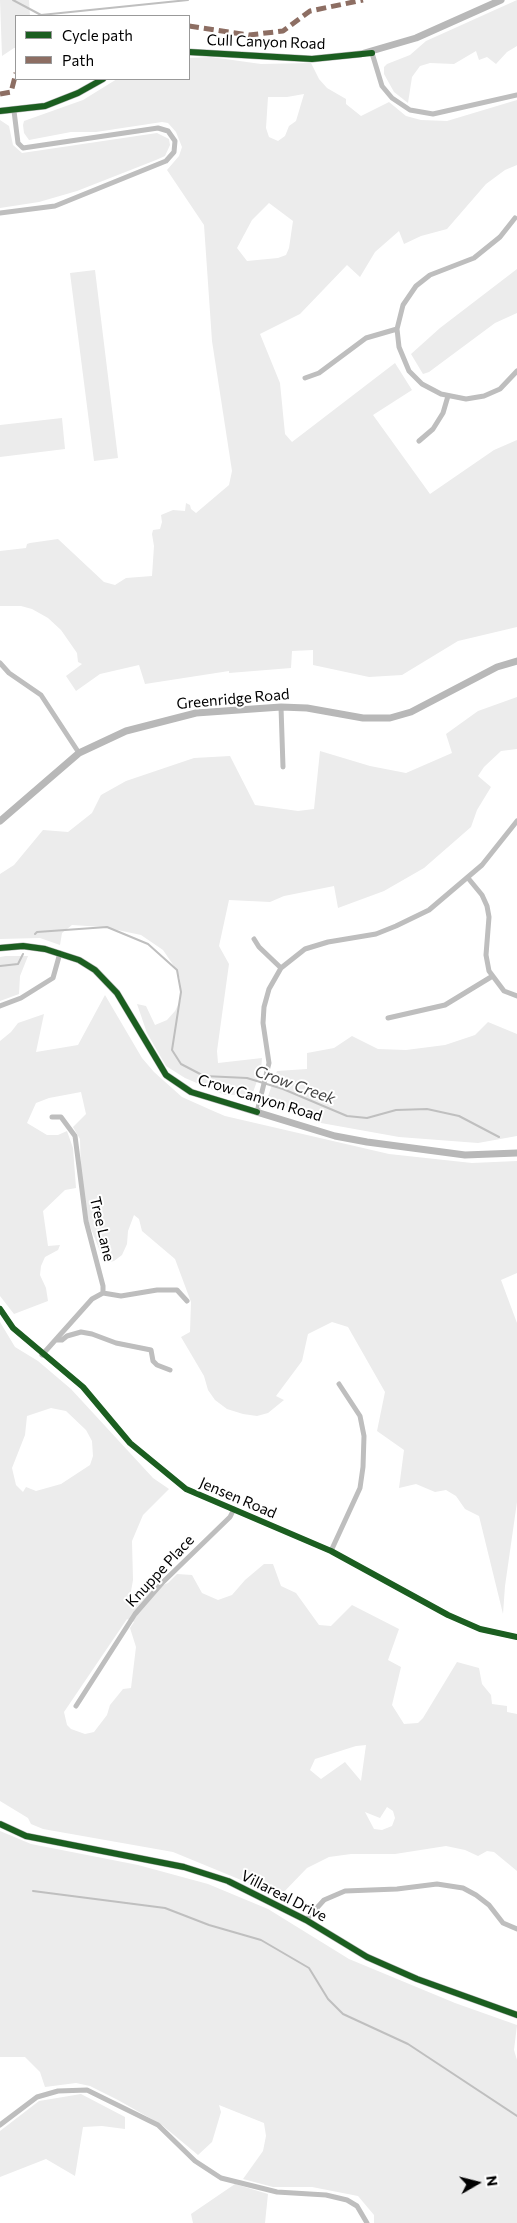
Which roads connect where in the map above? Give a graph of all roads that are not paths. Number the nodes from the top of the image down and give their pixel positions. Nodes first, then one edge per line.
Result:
1 (501, 0) edge
2 (190, 52) edge
3 (372, 52) junction
4 (102, 80) edge
5 (517, 95) edge
6 (0, 111) edge
7 (14, 111) junction
8 (0, 213) edge
9 (515, 218) dead end
10 (397, 329) junction
11 (517, 371) edge
12 (306, 378) dead end
13 (448, 396) junction
14 (420, 441) dead end
15 (517, 662) edge
16 (0, 663) edge
17 (281, 707) junction
18 (79, 753) junction
19 (283, 766) dead end
20 (0, 821) edge
21 (517, 821) edge
22 (468, 878) junction
23 (254, 939) dead end
24 (0, 948) edge
25 (60, 953) junction
26 (281, 968) junction
27 (492, 977) junction
28 (517, 996) edge
29 (0, 1006) edge
30 (388, 1018) dead end
31 (257, 1112) junction
32 (52, 1117) dead end
33 (517, 1153) edge
34 (103, 1293) junction
35 (187, 1301) dead end
36 (0, 1309) edge
37 (56, 1340) junction
38 (42, 1354) junction
39 (170, 1370) dead end
40 (339, 1384) dead end
41 (234, 1509) junction
42 (331, 1551) junction
43 (517, 1637) edge
44 (76, 1706) dead end
45 (0, 1824) edge
46 (306, 1920) junction
47 (517, 1929) edge
48 (517, 2015) edge
49 (0, 2125) edge
50 (367, 2223) edge

1 - 3 street, Cull Canyon Road
2 - 3 street, Cull Canyon Road
3 - 5 street
4 - 7 street
6 - 7 street
7 - 8 street
9 - 10 street
10 - 12 street
10 - 13 street
11 - 13 street
13 - 14 street
15 - 17 street, Greenridge Road
16 - 18 street
17 - 18 street, Greenridge Road
17 - 19 street
18 - 20 street, Greenridge Road
21 - 22 street
22 - 26 street
22 - 27 street
23 - 26 street
24 - 25 street, Crow Canyon Road
25 - 29 street
25 - 31 street, Crow Canyon Road
26 - 31 street
27 - 28 street
27 - 30 street
31 - 33 street, Crow Canyon Road
32 - 34 street, Tree Lane
34 - 35 street
34 - 37 street
36 - 38 street, Jensen Road
37 - 38 street
37 - 39 street
38 - 41 street, Jensen Road
40 - 42 street
41 - 42 street, Jensen Road
41 - 44 street, Knuppe Place
42 - 43 street, Jensen Road
45 - 46 street, Villareal Drive
46 - 47 street
46 - 48 street, Villareal Drive
49 - 50 street

